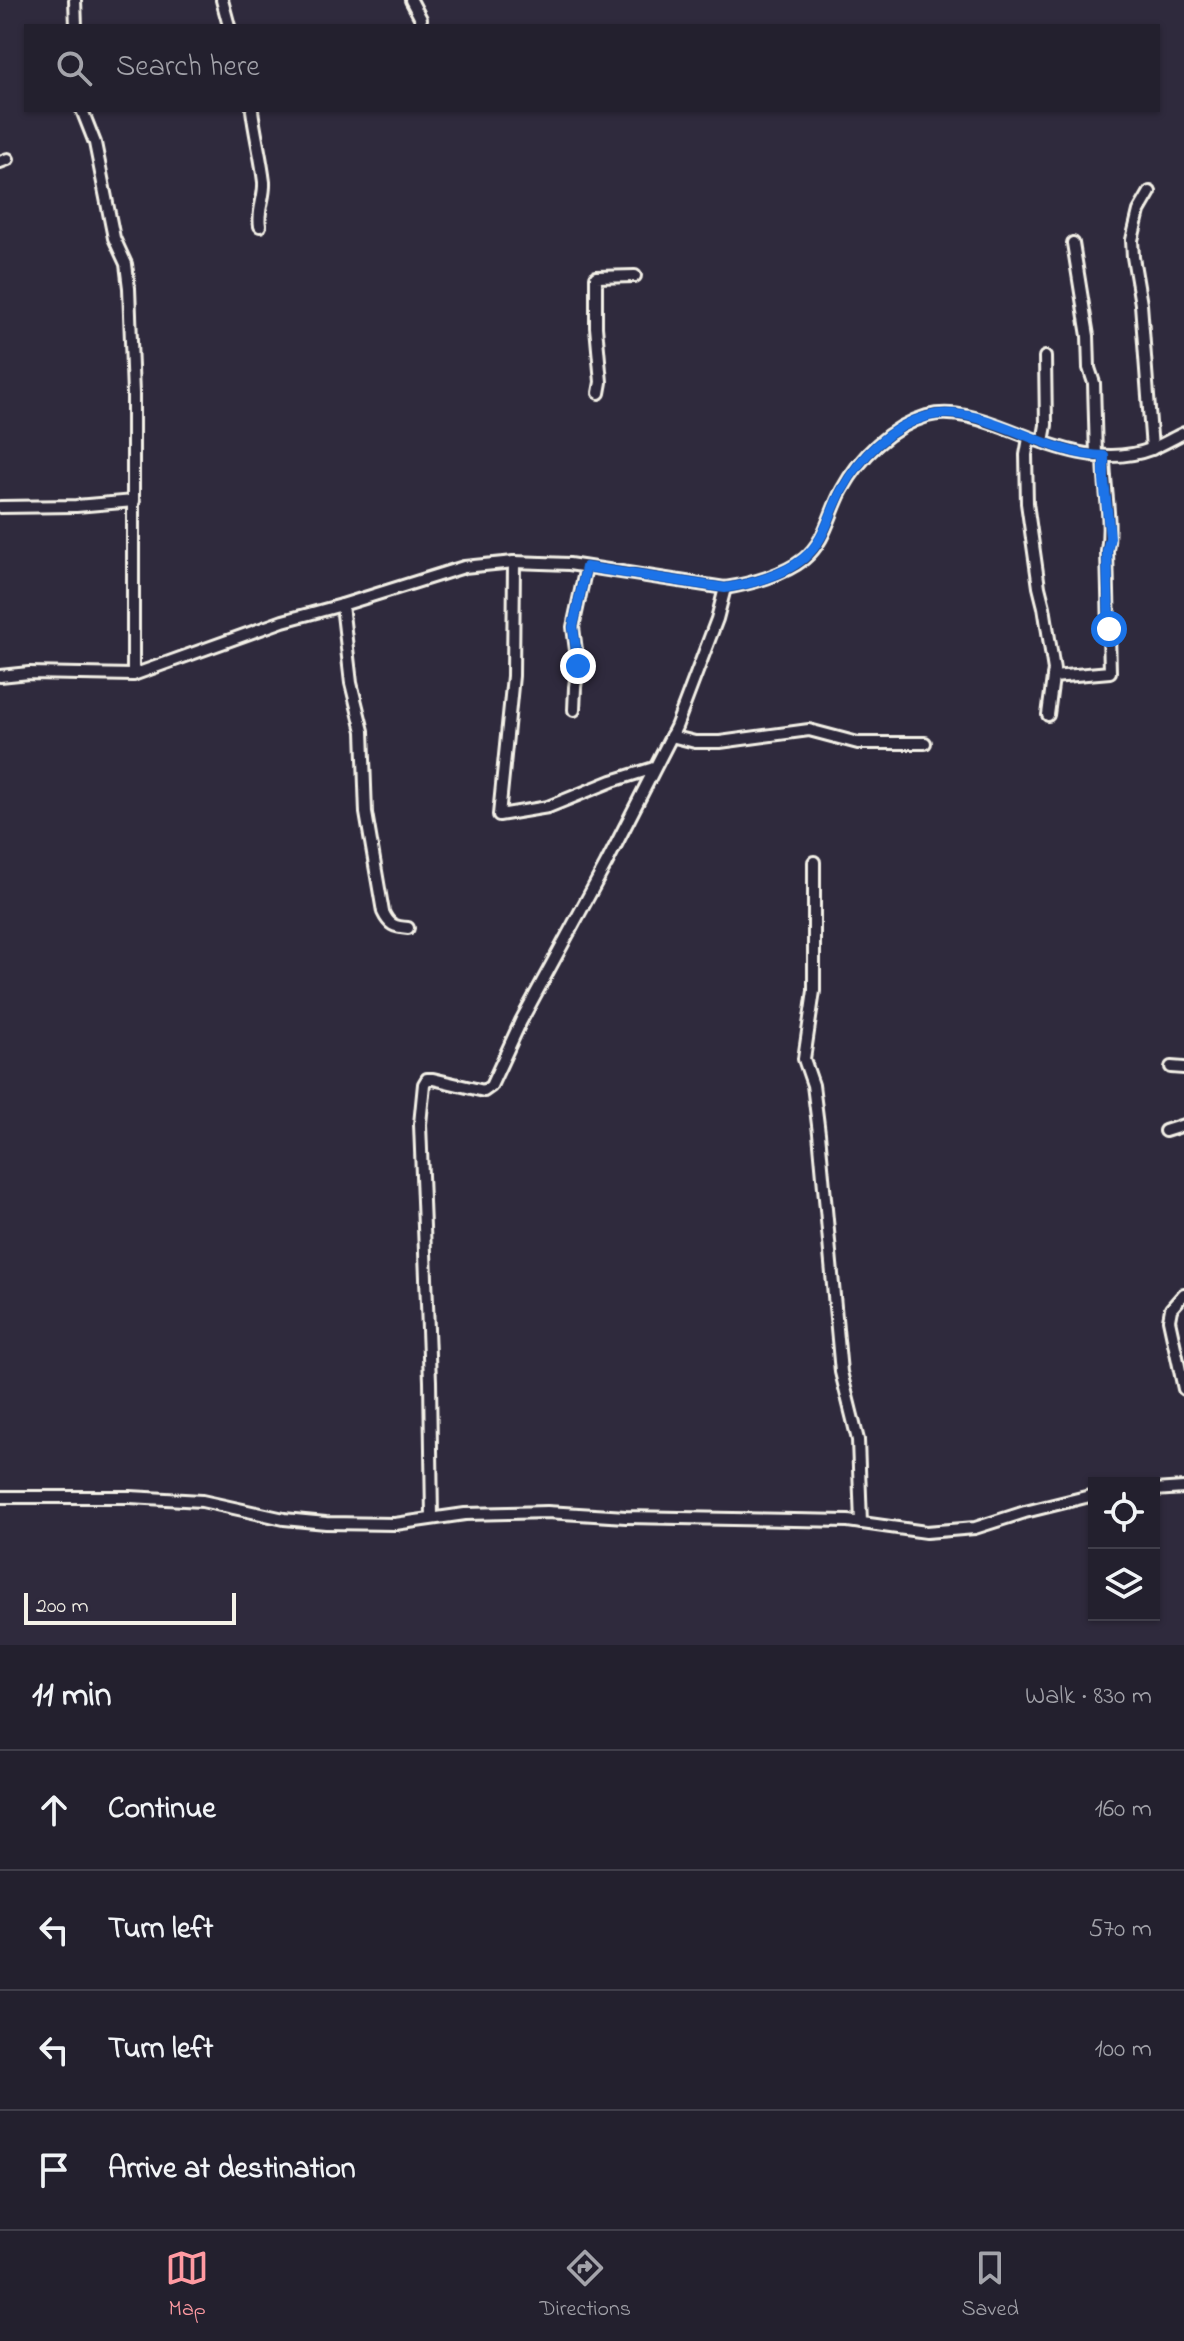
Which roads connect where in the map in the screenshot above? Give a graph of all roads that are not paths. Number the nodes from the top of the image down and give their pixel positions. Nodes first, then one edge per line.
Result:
1 (75, 0) edge
2 (222, 0) edge
3 (411, 0) edge
4 (421, 19) dead end
5 (76, 24) edge
6 (228, 24) edge
7 (83, 112) edge
8 (252, 112) edge
9 (1150, 192) dead end
10 (260, 226) dead end
11 (1073, 243) dead end
12 (635, 276) dead end
13 (1045, 357) dead end
14 (599, 393) dead end
15 (1184, 433) edge
16 (1029, 438) junction
17 (1043, 442) junction
18 (1152, 449) junction
19 (1100, 456) junction
20 (134, 501) junction
21 (0, 507) edge
22 (514, 562) junction
23 (586, 567) junction
24 (725, 588) junction
25 (342, 605) junction
26 (133, 675) junction
27 (0, 676) edge
28 (1053, 677) junction
29 (574, 710) dead end
30 (1048, 715) dead end
31 (671, 736) junction
32 (925, 743) dead end
33 (654, 768) junction
34 (814, 862) dead end
35 (408, 928) dead end
36 (1171, 1067) dead end
37 (1184, 1068) edge
38 (1184, 1125) edge
39 (1165, 1131) dead end
40 (1184, 1294) edge
41 (1184, 1389) edge
42 (1184, 1488) edge
43 (1160, 1490) edge
44 (1088, 1496) edge
45 (0, 1497) edge
46 (432, 1518) junction
47 (861, 1523) junction

1 - 5 street
2 - 6 street
3 - 4 street
7 - 20 street
8 - 10 street
9 - 18 street
11 - 19 street
12 - 14 street
13 - 17 street
15 - 18 street
16 - 17 street
16 - 24 street
16 - 28 street
17 - 19 street
18 - 19 street
19 - 28 street
20 - 21 street
20 - 26 street
22 - 23 street
22 - 25 street
22 - 33 street
23 - 24 street
23 - 29 street
24 - 31 street
25 - 26 street
25 - 35 street
26 - 27 street
28 - 30 street
31 - 32 street
31 - 33 street
33 - 46 street
34 - 47 street
36 - 37 street
38 - 39 street
40 - 41 street
42 - 43 street
44 - 47 street
45 - 46 street
46 - 47 street

